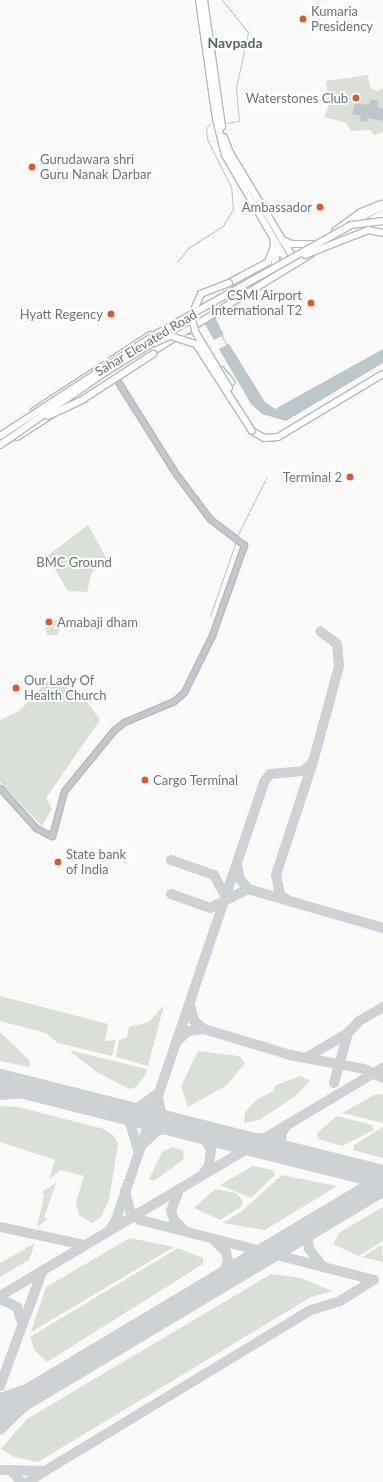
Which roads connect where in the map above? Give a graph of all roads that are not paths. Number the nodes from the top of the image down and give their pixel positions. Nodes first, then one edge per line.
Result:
1 (200, 0) edge
2 (204, 0) edge
3 (382, 208) edge
4 (383, 221) edge
5 (335, 232) junction
6 (383, 233) edge
7 (271, 234) junction
8 (282, 240) junction
9 (313, 244) junction
10 (278, 246) junction
11 (293, 258) junction
12 (274, 266) junction
13 (106, 362) junction
14 (383, 374) edge
15 (113, 375) junction
16 (231, 382) dead end
17 (231, 395) junction
18 (33, 424) junction
19 (0, 436) edge
20 (0, 446) edge
21 (0, 788) edge

1 - 7 main road
2 - 8 main road
3 - 5 main road
3 - 5 main road
3 - 11 main road
4 - 11 main road, Sahar Elevated Road, bridge
5 - 9 main road
6 - 11 main road, bridge
7 - 10 main road
7 - 17 main road, bridge
8 - 9 main road
8 - 11 main road
9 - 11 main road
10 - 11 main road
10 - 12 main road
11 - 12 main road
11 - 15 main road
11 - 19 main road, Sahar Elevated Road, bridge
12 - 13 main road
13 - 15 street
13 - 19 main road
14 - 17 main road, Sahar Elevated Road, bridge
15 - 20 main road
15 - 21 street
16 - 18 main road, bridge
17 - 18 main road, Sahar Elevated Road, bridge
18 - 20 main road, Sahar Elevated Road, bridge

